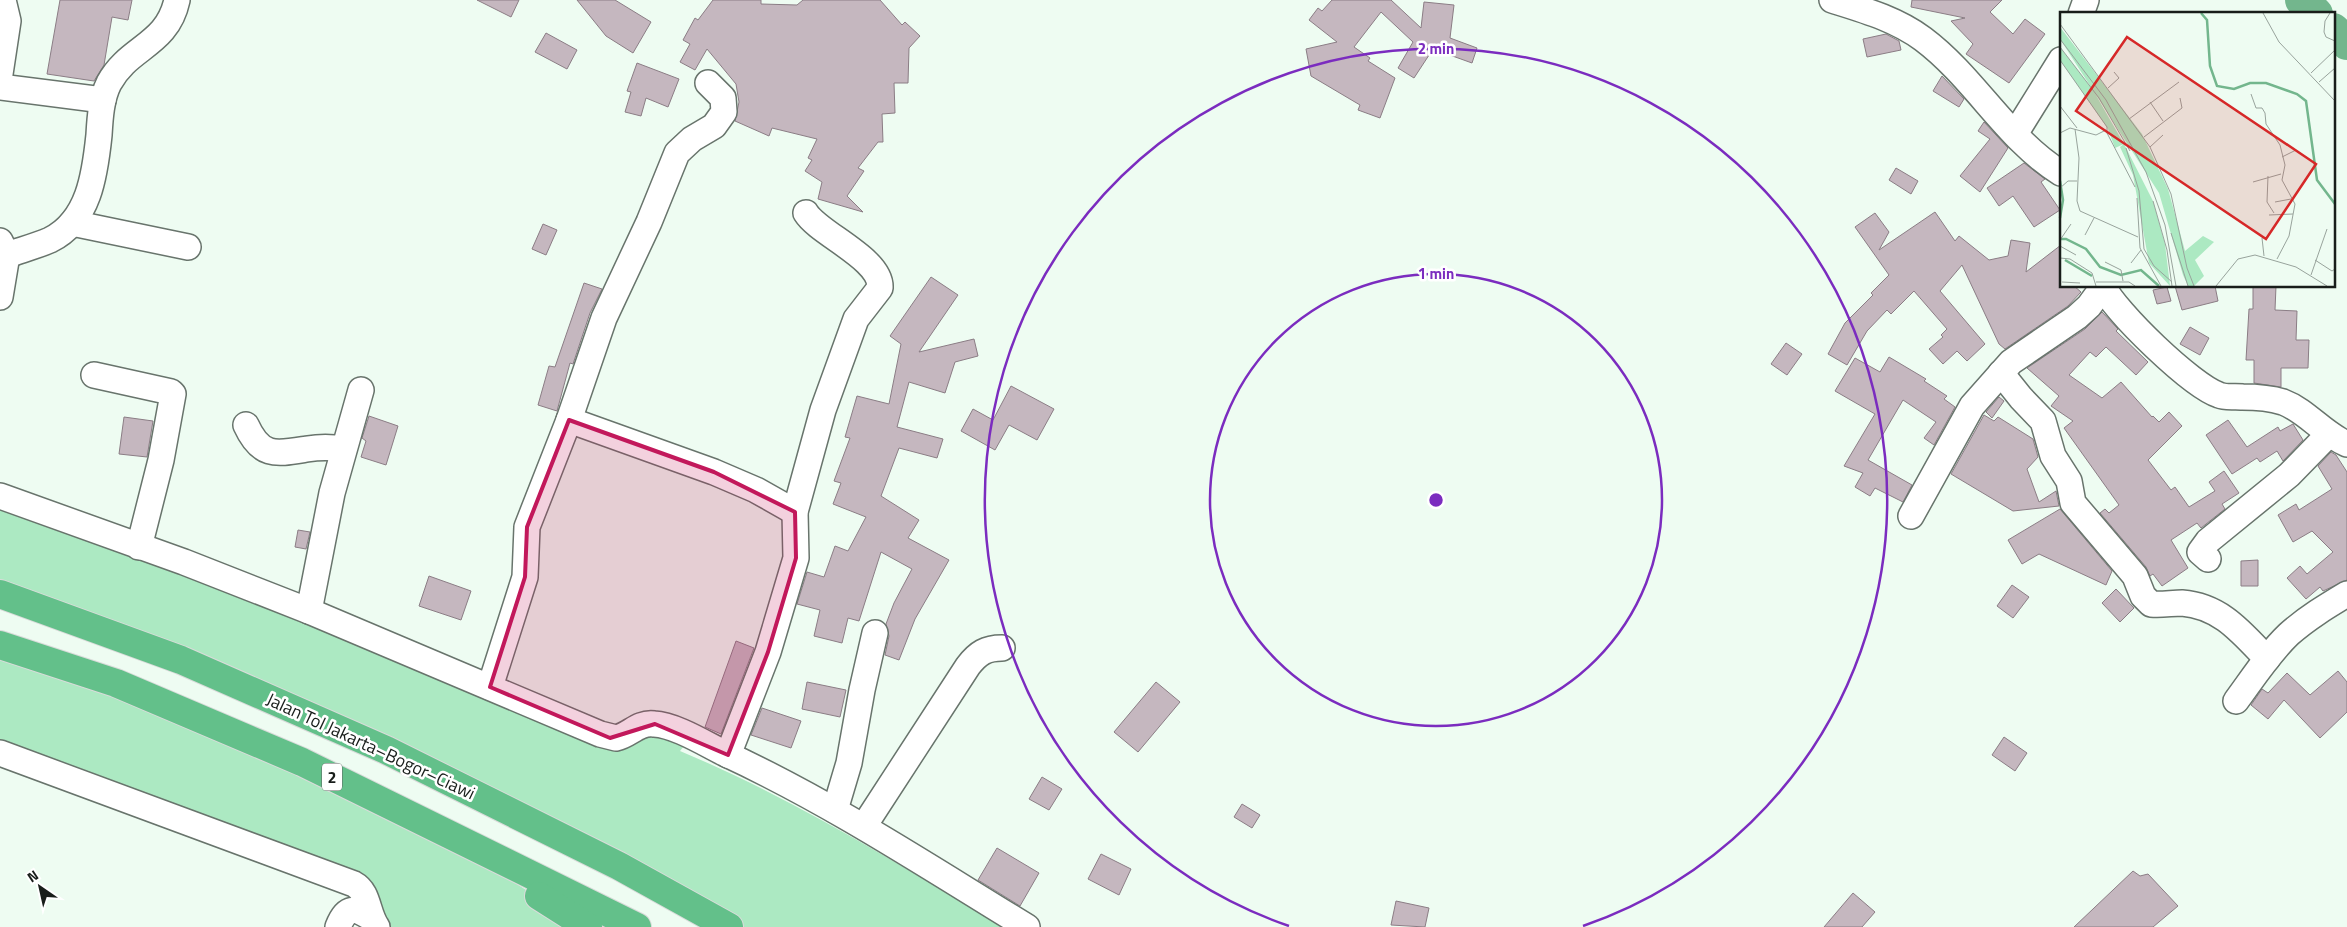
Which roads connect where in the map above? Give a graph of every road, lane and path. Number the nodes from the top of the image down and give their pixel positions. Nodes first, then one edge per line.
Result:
1 (3, 0) edge
2 (177, 0) edge
3 (1832, 0) edge
4 (2086, 0) edge
5 (2082, 12) edge
6 (2060, 62) edge
7 (0, 74) edge
8 (708, 83) dead end
9 (0, 88) edge
10 (103, 100) junction
11 (2016, 134) junction
12 (2060, 172) edge
13 (806, 213) dead end
14 (72, 223) junction
15 (188, 247) dead end
16 (3, 248) edge
17 (2102, 288) edge
18 (2104, 288) edge
19 (0, 297) edge
20 (2001, 373) junction
21 (94, 375) dead end
22 (361, 390) dead end
23 (569, 420) junction
24 (246, 425) dead end
25 (2338, 439) edge
26 (343, 449) junction
27 (0, 496) edge
28 (795, 512) junction
29 (1911, 516) dead end
30 (139, 547) junction
31 (2208, 560) dead end
32 (0, 594) edge
33 (2347, 594) edge
34 (309, 611) junction
35 (875, 633) dead end
36 (0, 645) edge
37 (1002, 648) dead end
38 (2267, 659) junction
39 (490, 687) junction
40 (2236, 701) dead end
41 (0, 753) edge
42 (728, 754) junction
43 (346, 783) junction
44 (835, 810) junction
45 (864, 826) junction
46 (374, 923) edge
47 (338, 927) edge
48 (588, 927) edge
49 (637, 927) edge
50 (729, 927) edge
51 (1027, 927) edge

1 - 7 street
2 - 10 street
3 - 11 street
4 - 5 street
6 - 11 street
8 - 23 street
9 - 10 street
10 - 14 street
11 - 12 street
13 - 28 street
14 - 15 street
14 - 16 street
16 - 19 street
17 - 20 street
18 - 25 street
20 - 29 street
20 - 38 street
21 - 30 street
22 - 26 street
23 - 28 street
23 - 39 street
24 - 26 street
25 - 31 street
26 - 34 street
27 - 30 street
28 - 42 street
30 - 34 street
32 - 50 highway, Jalan Tol Jakarta–Bogor–Ciawi
33 - 38 street
34 - 39 street
35 - 44 street
36 - 43 highway, 2
37 - 45 street
38 - 40 street
39 - 42 street
41 - 46 street
42 - 44 street
43 - 48 highway
43 - 49 highway, 2
44 - 45 street
45 - 51 street
46 - 47 street

